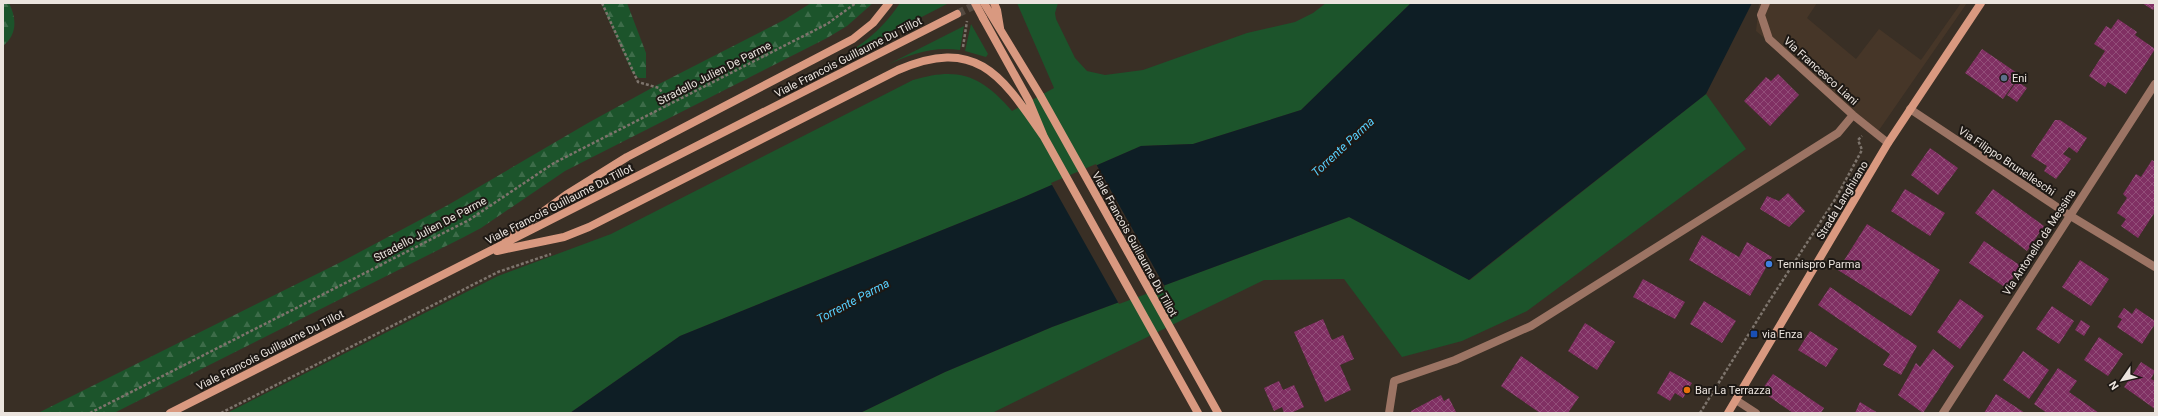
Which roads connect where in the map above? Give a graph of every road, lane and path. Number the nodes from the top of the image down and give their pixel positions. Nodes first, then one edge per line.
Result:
1 (602, 3) edge
2 (856, 3) edge
3 (889, 3) edge
4 (975, 3) edge
5 (984, 3) edge
6 (1766, 3) edge
7 (1981, 3) edge
8 (991, 11) edge
9 (958, 14) tunnel mouth
10 (967, 15) dead end
11 (960, 59) junction
12 (2155, 84) edge
13 (1026, 103) junction
14 (670, 105) junction
15 (1910, 109) junction
16 (1853, 115) junction
17 (1868, 127) junction
18 (1888, 143) junction
19 (2069, 215) junction
20 (486, 254) junction
21 (2155, 267) edge
22 (1736, 400) junction
23 (90, 413) edge
24 (170, 413) edge
25 (1198, 413) edge
26 (1218, 413) edge
27 (1389, 413) edge
28 (1700, 413) edge
29 (1728, 413) edge
30 (1756, 413) edge
31 (1943, 413) edge

1 - 14 path
2 - 14 path, Stradello Julien De Parme
3 - 20 main road
4 - 8 main road, bridge
5 - 8 main road
6 - 16 street, Via Francesco Liani
7 - 15 main road, Strada Langhirano
8 - 13 main road
8 - 26 main road, Viale Francois Guillaume Du Tillot
9 - 20 main road, Viale Francois Guillaume Du Tillot
10 - 11 path
11 - 13 main road
11 - 20 main road
12 - 19 street, Via Antonello da Messina
13 - 25 main road
14 - 23 path, Stradello Julien De Parme
15 - 18 main road, Strada Langhirano
15 - 19 street, Via Filippo Brunelleschi
16 - 17 street, Via Francesco Liani
16 - 27 street
17 - 18 street, Via Francesco Liani
17 - 28 path
18 - 22 main road, Strada Langhirano
19 - 21 street, Via Filippo Brunelleschi
19 - 31 street, Via Antonello da Messina
20 - 24 main road, Viale Francois Guillaume Du Tillot
22 - 29 main road, Strada Langhirano
22 - 30 street

